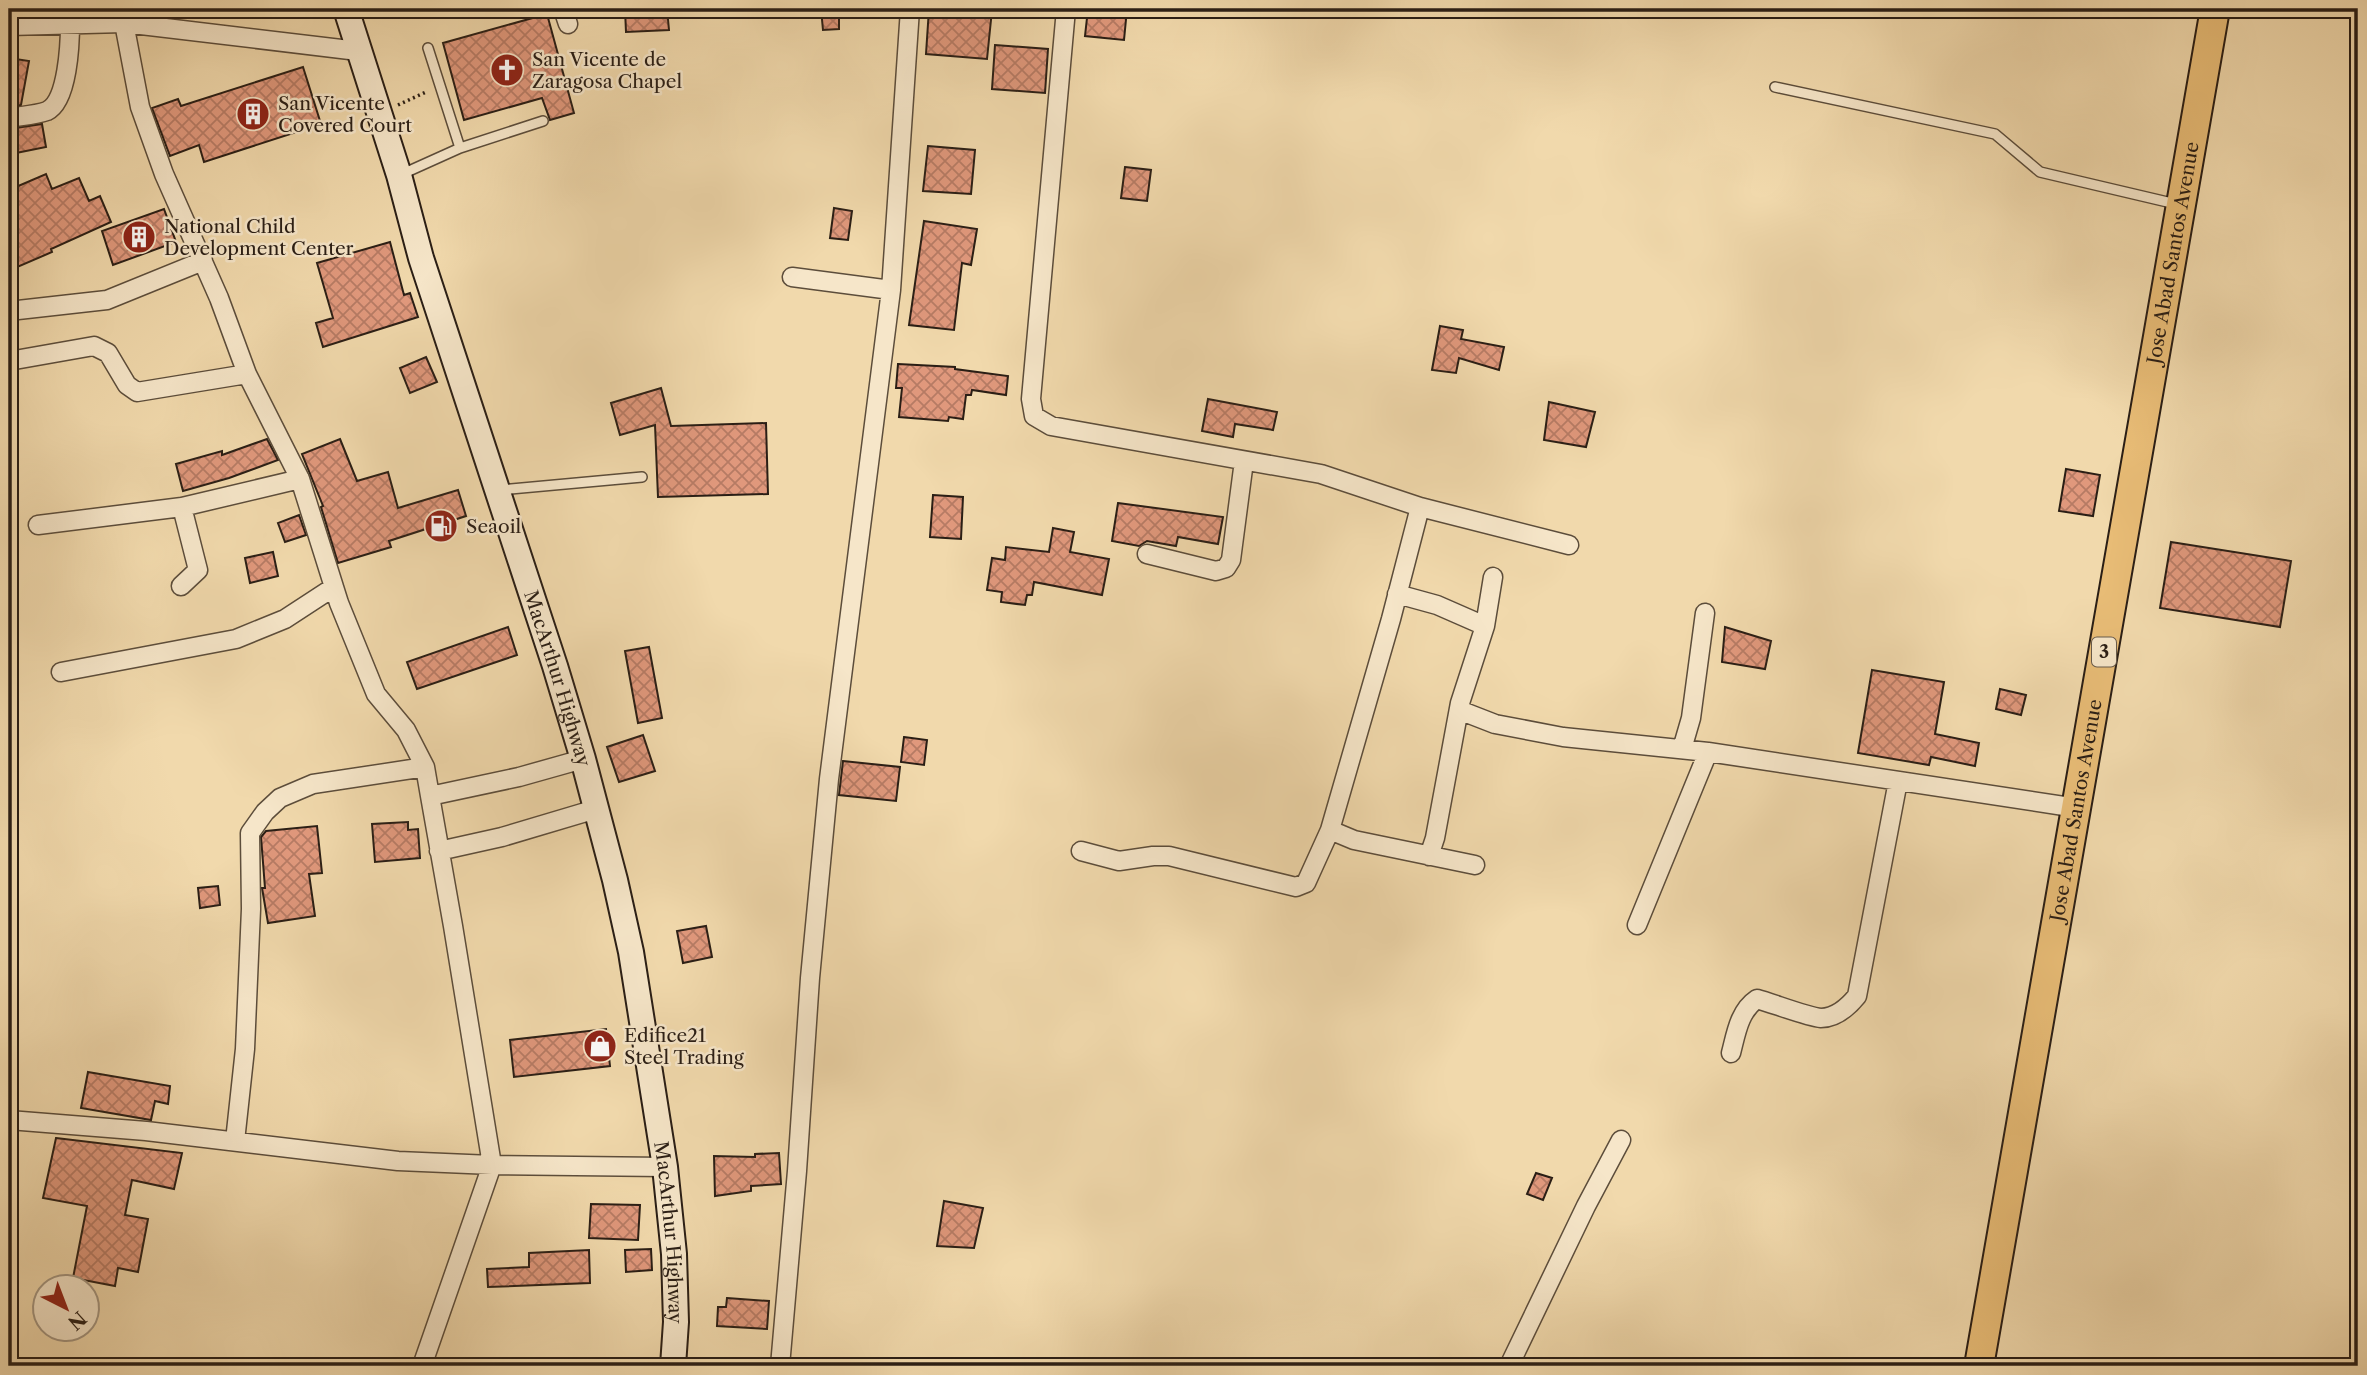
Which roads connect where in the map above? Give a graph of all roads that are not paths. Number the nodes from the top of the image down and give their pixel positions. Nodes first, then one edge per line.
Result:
1 (346, 9) edge
2 (910, 9) edge
3 (1066, 9) edge
4 (2215, 9) edge
5 (102, 16) edge
6 (70, 23) junction
7 (124, 23) junction
8 (9, 26) edge
9 (428, 48) dead end
10 (358, 51) junction
11 (1774, 87) dead end
12 (9, 118) edge
13 (543, 121) dead end
14 (460, 148) junction
15 (400, 175) junction
16 (2181, 205) junction
17 (203, 261) junction
18 (792, 276) dead end
19 (891, 290) junction
20 (9, 311) edge
21 (9, 361) edge
22 (247, 374) junction
23 (1244, 461) junction
24 (642, 477) dead end
25 (300, 480) junction
26 (497, 490) junction
27 (182, 507) junction
28 (1420, 507) junction
29 (38, 525) dead end
30 (1569, 545) dead end
31 (1147, 554) dead end
32 (1493, 577) dead end
33 (181, 586) dead end
34 (334, 587) junction
35 (1397, 594) junction
36 (1704, 613) dead end
37 (1485, 626) junction
38 (61, 672) dead end
39 (1459, 710) junction
40 (1682, 749) junction
41 (1708, 752) junction
42 (583, 759) junction
43 (425, 767) junction
44 (1898, 781) junction
45 (430, 796) junction
46 (2077, 808) junction
47 (596, 809) junction
48 (1329, 830) junction
49 (439, 851) junction
50 (1081, 851) dead end
51 (1429, 856) junction
52 (1475, 865) dead end
53 (1637, 925) dead end
54 (1731, 1053) dead end
55 (9, 1120) edge
56 (1621, 1140) dead end
57 (235, 1141) junction
58 (492, 1166) junction
59 (665, 1167) junction
60 (422, 1366) edge
61 (673, 1366) edge
62 (780, 1366) edge
63 (1509, 1366) edge
64 (1979, 1366) edge

1 - 10 main road, MacArthur Highway
2 - 19 street
3 - 23 street
4 - 16 highway, Jose Abad Santos Avenue / 3
5 - 6 street
5 - 7 street
6 - 8 street
6 - 12 street
7 - 10 street
7 - 17 street
9 - 14 lane
10 - 15 main road, MacArthur Highway
11 - 16 lane
13 - 14 lane
14 - 15 lane
15 - 26 main road, MacArthur Highway
16 - 46 highway, Jose Abad Santos Avenue / 3
17 - 20 street
17 - 22 street
18 - 19 street
19 - 62 street
21 - 22 street
22 - 25 street
23 - 28 street
23 - 31 street
24 - 26 lane
25 - 27 street
25 - 34 street
26 - 42 main road, MacArthur Highway
27 - 29 street
27 - 33 street
28 - 30 street
28 - 35 street
32 - 37 street
34 - 38 street
34 - 43 street
35 - 37 street
35 - 48 street
36 - 40 street
37 - 39 street
39 - 40 street
39 - 51 street
40 - 41 street
41 - 44 street
41 - 53 street
42 - 45 street
42 - 47 main road, MacArthur Highway
43 - 45 street
43 - 57 street
44 - 46 street
44 - 54 street
45 - 49 street
46 - 64 highway, Jose Abad Santos Avenue / 3
47 - 49 street
47 - 59 main road, MacArthur Highway
48 - 50 street
48 - 51 street
49 - 58 street
51 - 52 street
55 - 57 street
56 - 63 street
57 - 58 street
58 - 59 street
58 - 60 street
59 - 61 main road, MacArthur Highway

